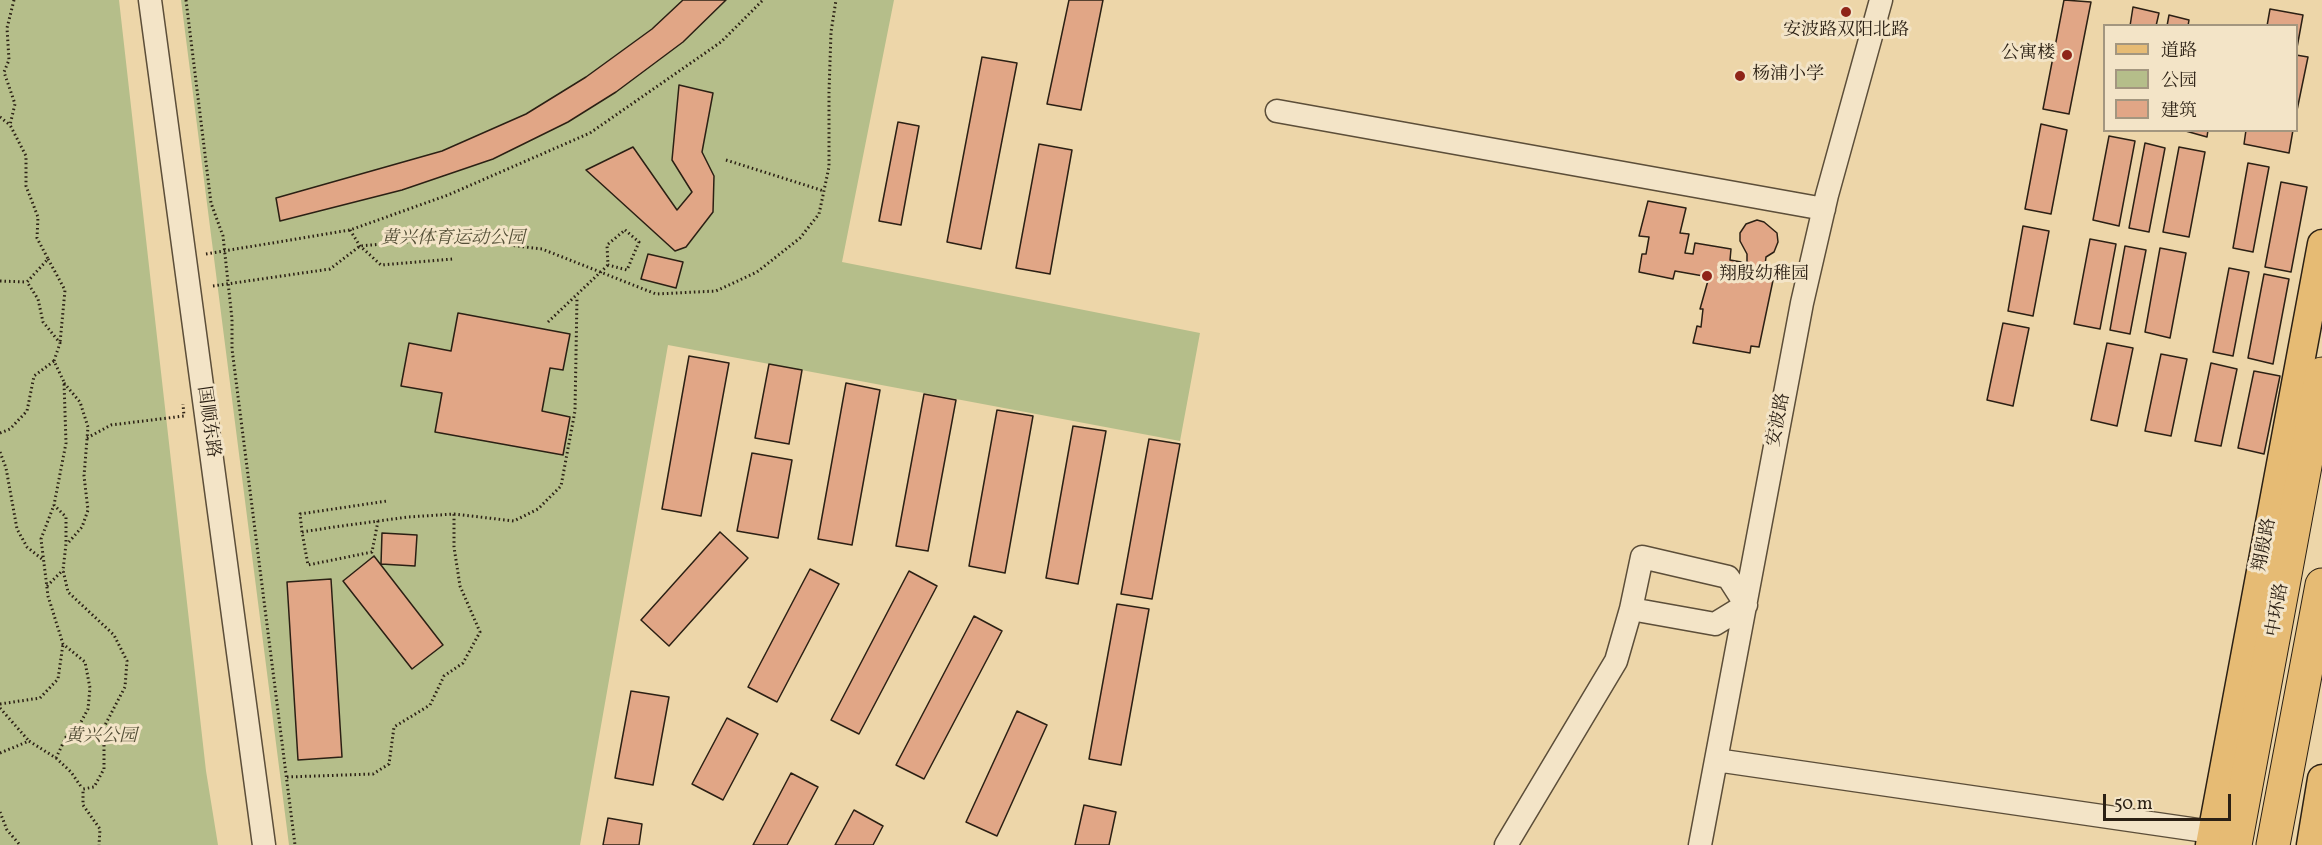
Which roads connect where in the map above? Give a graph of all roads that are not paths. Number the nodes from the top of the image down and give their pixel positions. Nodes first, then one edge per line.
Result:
1 (150, 0) edge
2 (1881, 0) edge
3 (1277, 111) dead end
4 (1824, 208) junction
5 (2322, 244) edge
6 (2322, 374) edge
7 (2322, 585) edge
8 (1746, 605) junction
9 (1631, 609) junction
10 (1716, 760) junction
11 (2322, 779) edge
12 (2219, 841) edge
13 (264, 845) edge
14 (1506, 845) edge
15 (1700, 845) edge
16 (2274, 845) edge
17 (2311, 845) edge

1 - 13 street, 国顺东路
2 - 4 street, 安波路
3 - 4 street
4 - 8 street, 安波路
5 - 12 main road, 翔殷路
6 - 12 highway, 中环路
7 - 16 highway, 中环路
8 - 9 street
8 - 9 street
8 - 10 street, 安波路
9 - 14 street
10 - 12 street
10 - 15 street, 安波路
11 - 17 main road

